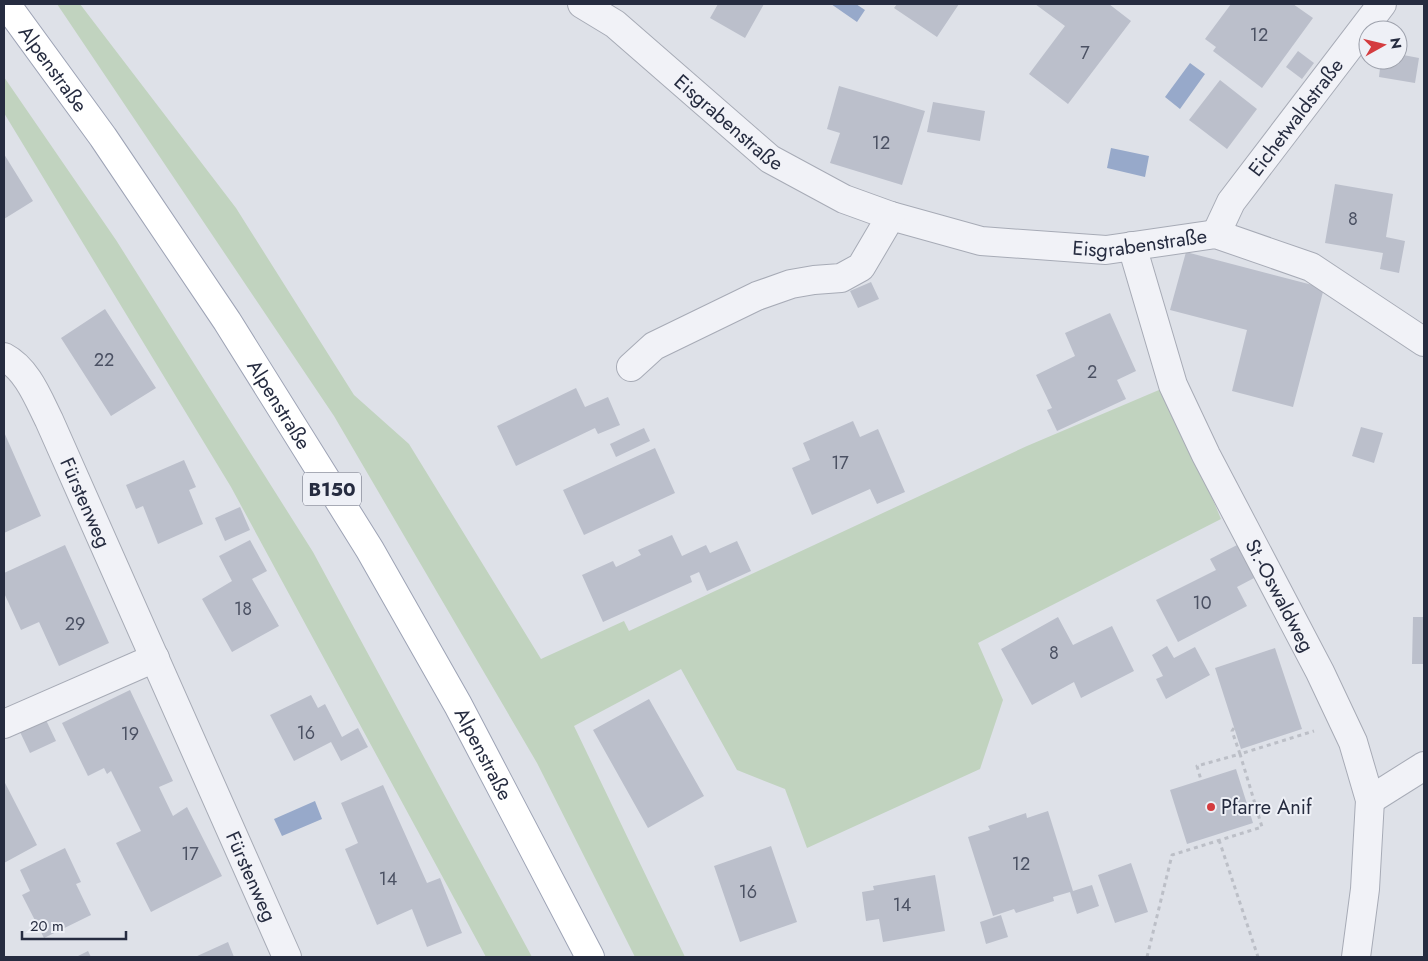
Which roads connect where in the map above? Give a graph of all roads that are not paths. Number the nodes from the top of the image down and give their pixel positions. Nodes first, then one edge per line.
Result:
1 (6, 4) edge
2 (582, 4) edge
3 (1382, 4) edge
4 (891, 216) junction
5 (1216, 234) junction
6 (1132, 246) junction
7 (1424, 342) edge
8 (4, 357) edge
9 (631, 367) dead end
10 (154, 658) junction
11 (4, 724) edge
12 (1424, 766) edge
13 (1370, 800) junction
14 (287, 957) edge
15 (590, 957) edge
16 (1356, 957) edge

1 - 15 main road, Alpenstraße / B150
2 - 4 street, Eisgrabenstraße
3 - 5 street, Eichetwaldstraße
4 - 6 street, Eisgrabenstraße
4 - 9 street
5 - 6 street, Eisgrabenstraße
5 - 7 street, Eisgrabenstraße
6 - 13 street, St.-Oswaldweg
8 - 10 street, Fürstenweg
10 - 11 street
10 - 14 street, Fürstenweg
12 - 13 street
13 - 16 street, St.-Oswaldweg

